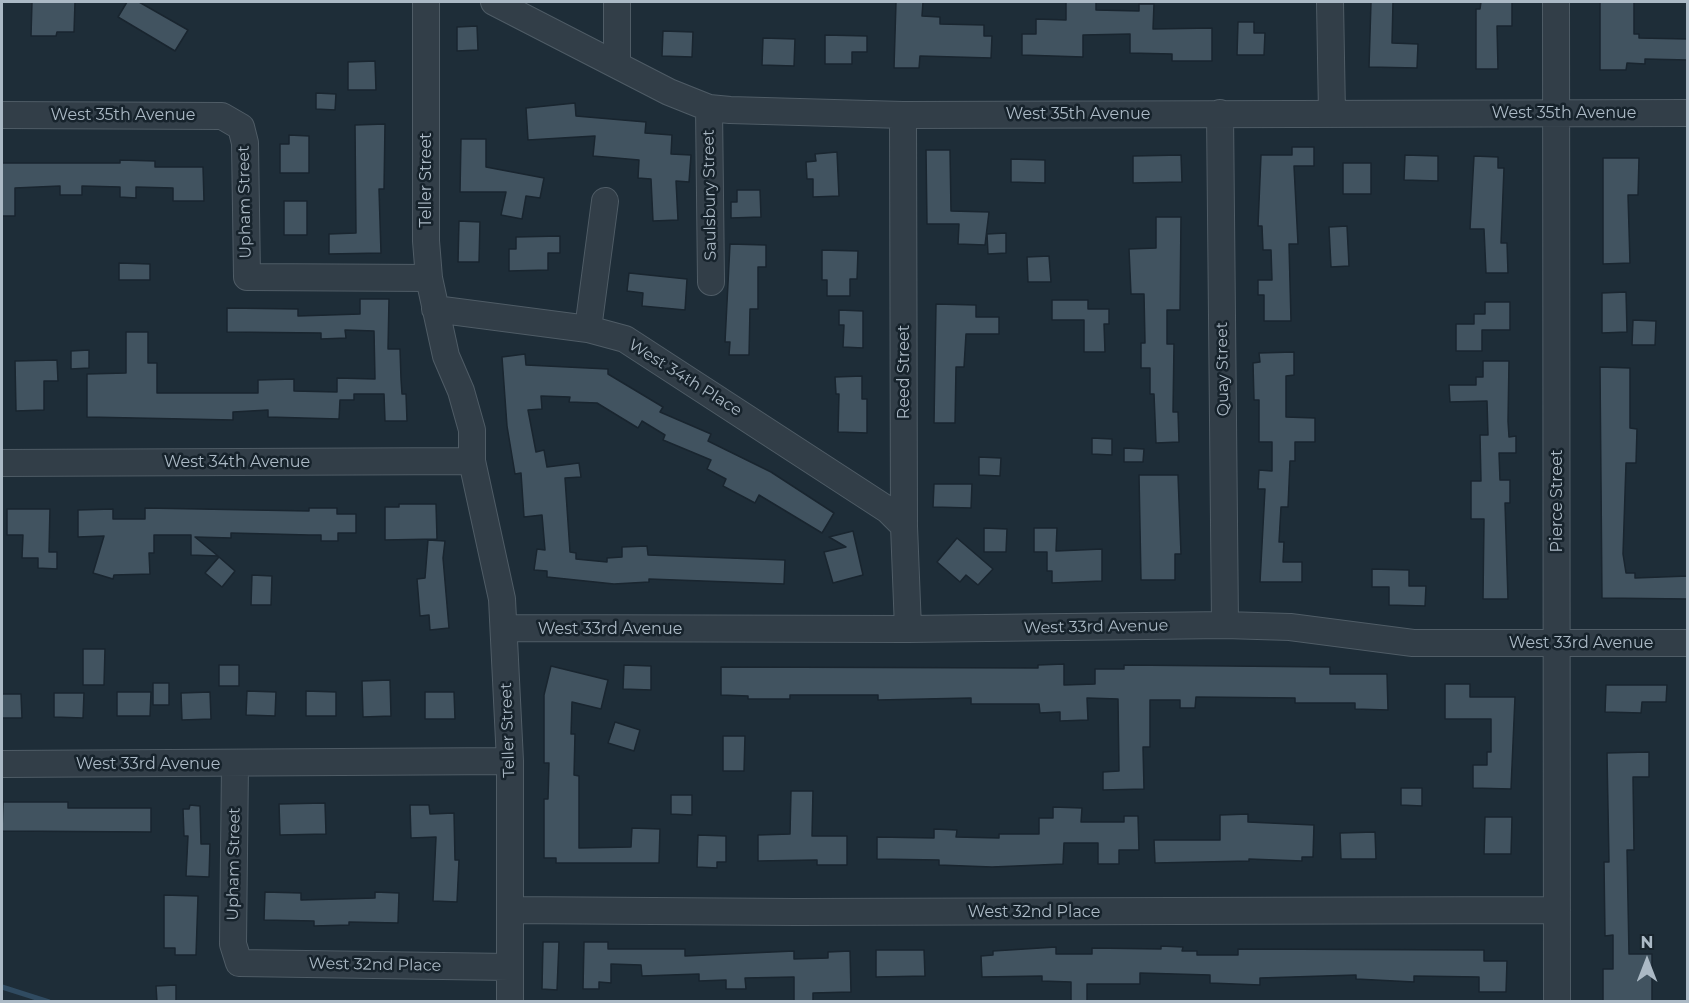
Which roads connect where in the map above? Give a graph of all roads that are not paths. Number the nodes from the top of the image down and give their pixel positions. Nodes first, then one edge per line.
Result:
1 (426, 2) edge
2 (494, 2) edge
3 (617, 2) edge
4 (1330, 2) edge
5 (1556, 2) edge
6 (617, 65) junction
7 (709, 108) junction
8 (1220, 113) junction
9 (1556, 113) junction
10 (1688, 113) edge
11 (1332, 114) junction
12 (2, 115) edge
13 (903, 115) junction
14 (241, 127) joint
15 (605, 201) dead end
16 (429, 278) junction
17 (711, 282) dead end
18 (435, 309) junction
19 (588, 329) junction
20 (472, 461) junction
21 (2, 463) edge
22 (904, 526) junction
23 (1225, 625) junction
24 (504, 628) junction
25 (908, 629) junction
26 (1688, 643) edge
27 (1558, 644) junction
28 (510, 761) junction
29 (2, 764) edge
30 (235, 764) junction
31 (510, 910) junction
32 (1557, 910) junction
33 (239, 963) joint
34 (510, 968) junction
35 (510, 1002) edge
36 (1557, 1002) edge

1 - 16 street, Teller Street
2 - 6 street, West 35th Avenue
3 - 6 street
4 - 11 street
5 - 9 street, Pierce Street
6 - 7 street, West 35th Avenue
7 - 13 street, West 35th Avenue
7 - 17 street, Saulsbury Street
8 - 11 street, West 35th Avenue
8 - 13 street, West 35th Avenue
8 - 23 street, Quay Street
9 - 10 street, West 35th Avenue
9 - 11 street, West 35th Avenue
9 - 27 street, Pierce Street
12 - 14 street, West 35th Avenue
13 - 22 street, Reed Street
14 - 16 street, Upham Street
15 - 19 street
16 - 18 street, Teller Street
18 - 19 street, West 34th Place
18 - 20 street, Teller Street
19 - 22 street, West 34th Place
20 - 21 street, West 34th Avenue
20 - 24 street, Teller Street
22 - 25 street, Reed Street
23 - 25 street, West 33rd Avenue
23 - 27 street, West 33rd Avenue
24 - 25 street, West 33rd Avenue
24 - 28 street, Teller Street
26 - 27 street, West 33rd Avenue
27 - 32 street, Pierce Street
28 - 30 street, West 33rd Avenue
28 - 31 street, Teller Street
29 - 30 street, West 33rd Avenue
30 - 33 street, Upham Street
31 - 32 street, West 32nd Place
31 - 34 street, Teller Street
32 - 36 street, Pierce Street
33 - 34 street, West 32nd Place
34 - 35 street, Teller Street

